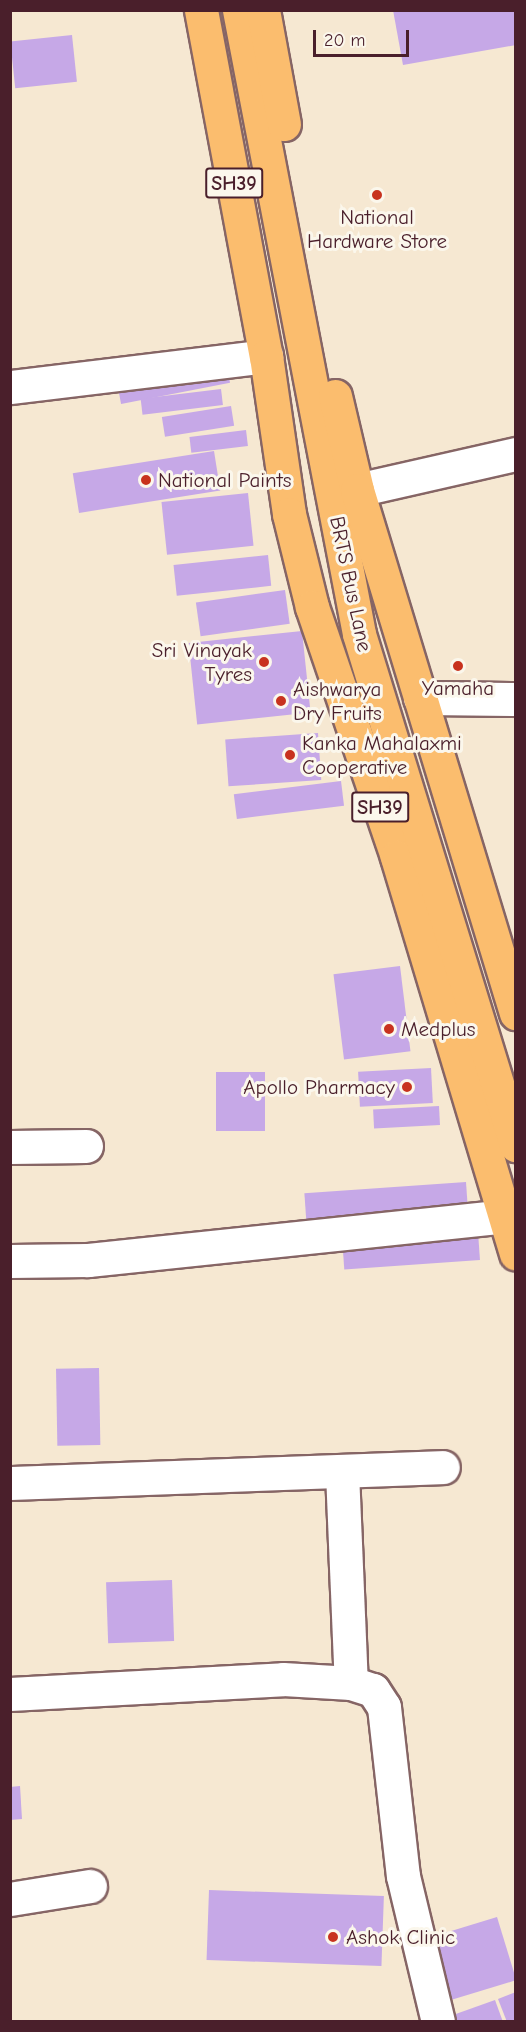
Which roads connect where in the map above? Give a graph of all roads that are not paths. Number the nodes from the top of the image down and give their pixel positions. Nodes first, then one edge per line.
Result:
1 (201, 10) edge
2 (239, 10) edge
3 (263, 10) edge
4 (266, 356) junction
5 (10, 387) edge
6 (516, 454) edge
7 (357, 490) junction
8 (420, 698) junction
9 (516, 699) edge
10 (516, 1014) edge
11 (516, 1145) edge
12 (86, 1146) dead end
13 (10, 1148) edge
14 (505, 1216) junction
15 (516, 1254) edge
16 (10, 1261) edge
17 (443, 1467) dead end
18 (342, 1472) junction
19 (10, 1483) edge
20 (351, 1683) junction
21 (10, 1694) edge
22 (90, 1886) dead end
23 (10, 1899) edge
24 (438, 2022) edge

1 - 4 main road, SH39
2 - 11 main road, BRTS Bus Lane
3 - 7 main road, SH39
4 - 5 street
4 - 14 main road, SH39
6 - 7 street
7 - 8 main road, SH39
8 - 9 street
8 - 10 main road, SH39
12 - 13 street
14 - 15 main road, SH39
14 - 16 street
17 - 18 street
18 - 19 street
18 - 20 street
20 - 21 street
20 - 24 street
22 - 23 street

